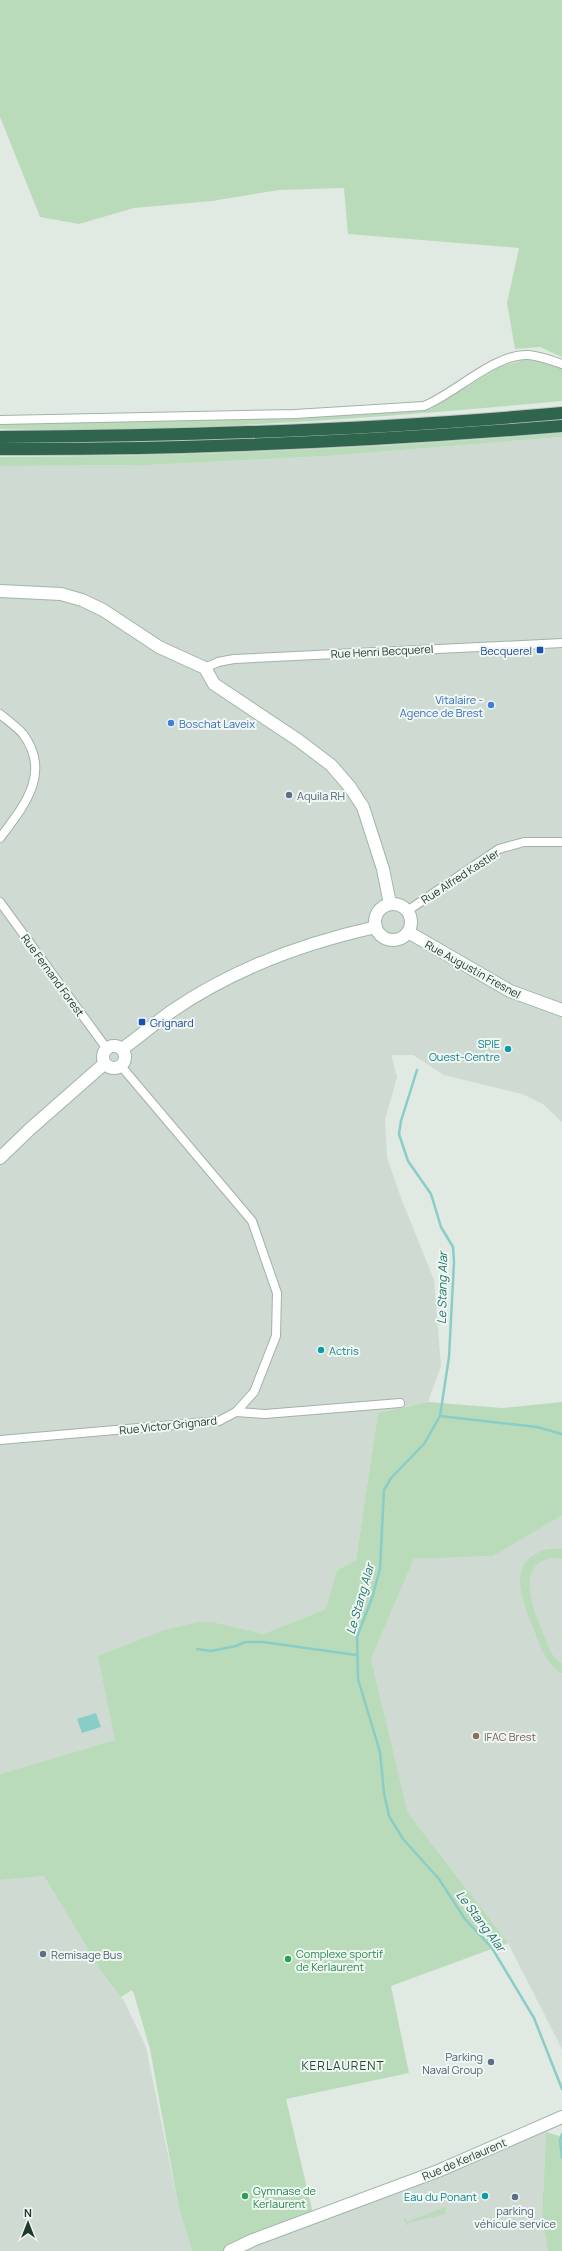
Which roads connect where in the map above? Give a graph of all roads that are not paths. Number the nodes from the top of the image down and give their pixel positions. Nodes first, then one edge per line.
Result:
1 (562, 364) edge
2 (562, 407) edge
3 (562, 413) edge
4 (0, 420) edge
5 (473, 421) junction
6 (562, 426) edge
7 (0, 437) edge
8 (0, 449) edge
9 (0, 591) edge
10 (562, 643) edge
11 (205, 668) junction
12 (0, 714) edge
13 (0, 838) edge
14 (562, 842) edge
15 (0, 902) edge
16 (390, 904) junction
17 (407, 911) junction
18 (376, 927) junction
19 (408, 932) junction
20 (562, 1010) edge
21 (107, 1049) junction
22 (122, 1050) junction
23 (104, 1064) junction
24 (121, 1066) junction
25 (0, 1158) edge
26 (400, 1403) dead end
27 (236, 1412) junction
28 (0, 1440) edge
29 (562, 2117) edge
30 (230, 2251) edge

1 - 4 street
2 - 5 highway
3 - 5 highway
5 - 7 highway
6 - 8 highway
9 - 11 street
10 - 11 street, Rue Henri Becquerel
11 - 16 street
12 - 13 street
14 - 17 street, Rue Alfred Kastler
15 - 21 street, Rue Fernand Forest
16 - 17 street
16 - 18 street
17 - 19 street
18 - 19 street
18 - 22 street
19 - 20 street, Rue Augustin Fresnel
21 - 22 street
21 - 23 street
22 - 24 street
23 - 24 street
23 - 25 street
24 - 27 street, Rue Victor Grignard
26 - 27 street
27 - 28 street, Rue Victor Grignard
29 - 30 street, Rue de Kerlaurent

